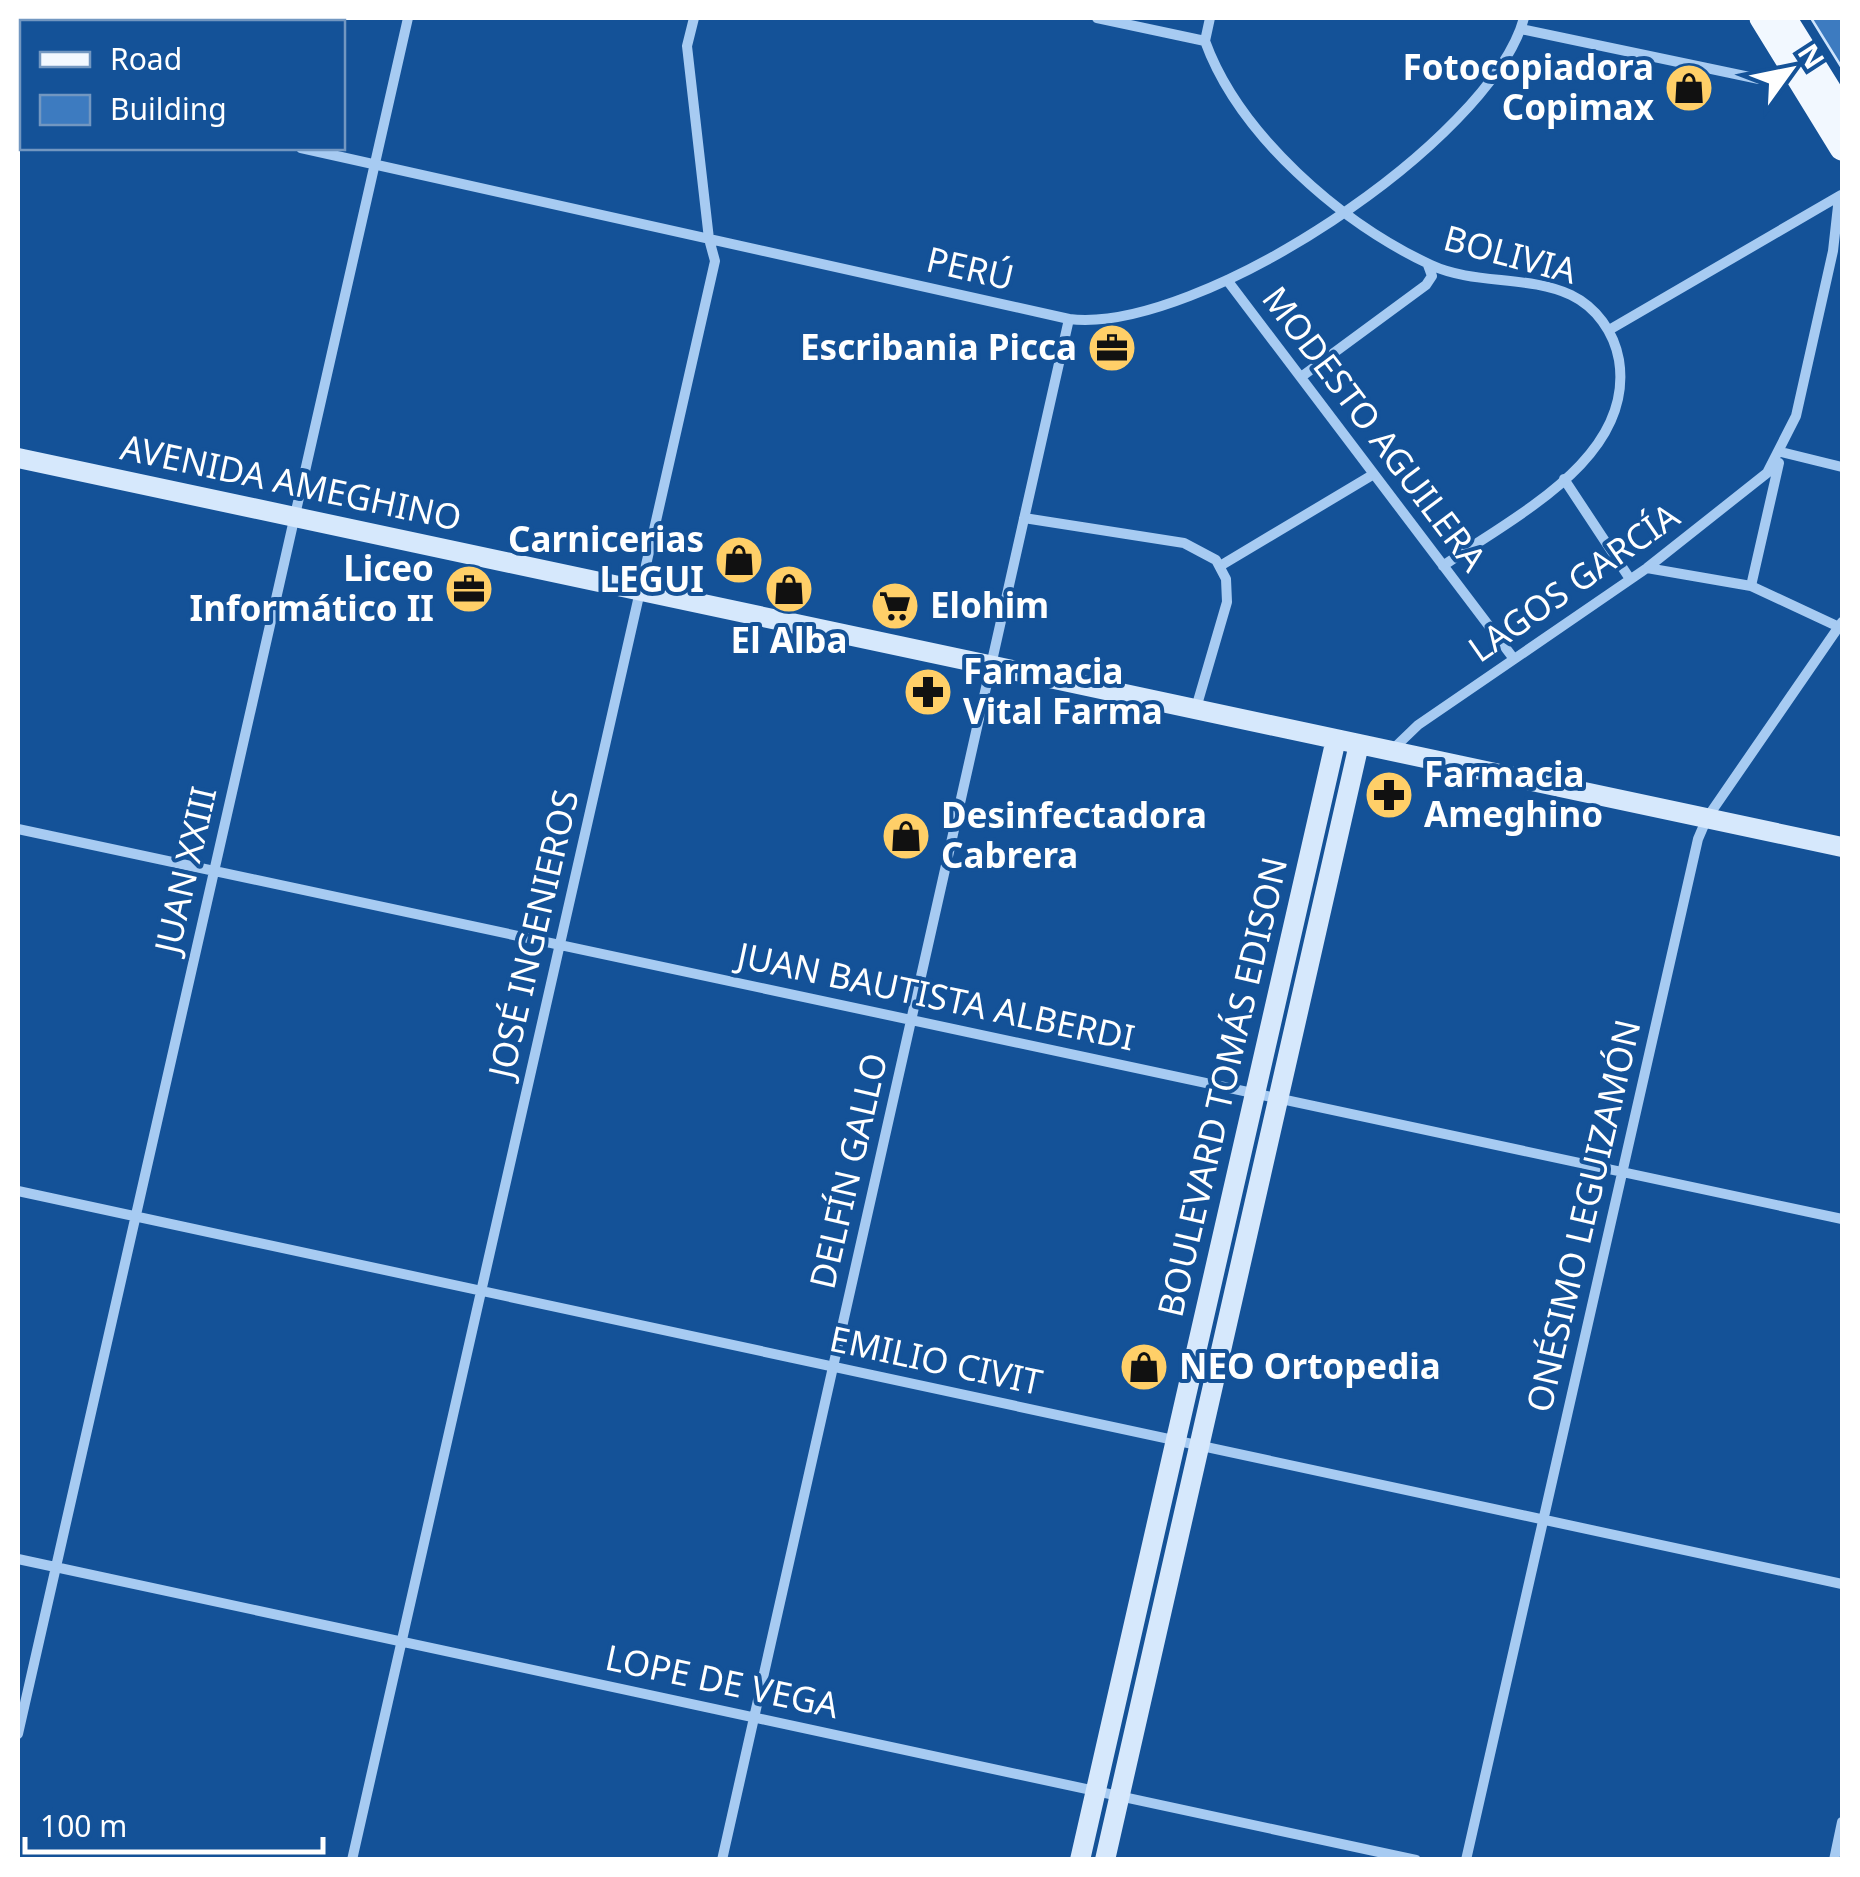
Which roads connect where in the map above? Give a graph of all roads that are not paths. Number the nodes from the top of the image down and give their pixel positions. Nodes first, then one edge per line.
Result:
1 (408, 18) edge
2 (694, 18) edge
3 (1096, 18) edge
4 (1210, 18) edge
5 (1762, 18) edge
6 (1784, 18) edge
7 (1522, 23) edge
8 (1205, 41) junction
9 (1792, 67) junction
10 (1842, 111) edge
11 (1842, 148) edge
12 (310, 150) edge
13 (374, 164) junction
14 (1840, 196) edge
15 (1344, 210) junction
16 (708, 238) junction
17 (1842, 244) edge
18 (1832, 259) junction
19 (1428, 264) junction
20 (1226, 280) junction
21 (1069, 319) junction
22 (1608, 330) junction
23 (1300, 377) junction
24 (1781, 452) junction
25 (18, 458) edge
26 (1842, 467) edge
27 (1374, 474) junction
28 (1564, 479) junction
29 (294, 516) junction
30 (1024, 518) junction
31 (1220, 566) junction
32 (1443, 566) junction
33 (1646, 568) junction
34 (1630, 580) junction
35 (1751, 586) junction
36 (640, 590) junction
37 (1841, 624) edge
38 (1514, 659) junction
39 (991, 666) junction
40 (1196, 709) junction
41 (1336, 739) junction
42 (1358, 744) junction
43 (1391, 751) junction
44 (1707, 818) junction
45 (18, 829) edge
46 (1842, 847) edge
47 (214, 871) junction
48 (560, 945) junction
49 (911, 1020) junction
50 (1255, 1094) junction
51 (1278, 1098) junction
52 (1622, 1172) junction
53 (18, 1191) edge
54 (135, 1216) junction
55 (1842, 1219) edge
56 (482, 1291) junction
57 (833, 1366) junction
58 (1176, 1440) junction
59 (1199, 1445) junction
60 (1543, 1519) junction
61 (18, 1559) edge
62 (55, 1568) junction
63 (1842, 1584) edge
64 (402, 1642) junction
65 (754, 1717) junction
66 (18, 1734) edge
67 (1096, 1790) junction
68 (1120, 1796) junction
69 (1842, 1822) edge
70 (352, 1860) edge
71 (722, 1860) edge
72 (1080, 1860) edge
73 (1105, 1860) edge
74 (1416, 1860) edge
75 (1466, 1860) edge
76 (1834, 1860) edge

1 - 13 street, JUAN XXIII
2 - 16 street, JOSÉ INGENIEROS
3 - 8 street
4 - 8 street
5 - 9 main road
6 - 10 main road
7 - 9 street
7 - 15 street, PERÚ
8 - 15 street, BOLIVIA
9 - 11 main road
12 - 13 street, PERÚ
13 - 16 street, PERÚ
13 - 29 street, JUAN XXIII
14 - 18 street, LAGOS GARCÍA
14 - 22 street
15 - 19 street, BOLIVIA
15 - 20 street, PERÚ
16 - 21 street, PERÚ
16 - 36 street, JOSÉ INGENIEROS
17 - 18 street
18 - 24 street, LAGOS GARCÍA
19 - 22 street, BOLIVIA
19 - 23 street
20 - 21 street, PERÚ
20 - 23 street, MODESTO AGUILERA
21 - 30 street, DELFÍN GALLO
22 - 28 street
23 - 27 street, MODESTO AGUILERA
24 - 26 street
24 - 33 street, LAGOS GARCÍA
24 - 35 street, LAGOS GARCÍA
25 - 29 main road, AVENIDA AMEGHINO
27 - 31 street
27 - 32 street, MODESTO AGUILERA
28 - 32 street
28 - 34 street
29 - 36 main road, AVENIDA AMEGHINO
29 - 47 street, JUAN XXIII
30 - 31 street
30 - 39 street, DELFÍN GALLO
31 - 40 street
32 - 38 street, MODESTO AGUILERA
33 - 34 street, LAGOS GARCÍA
33 - 35 street
34 - 38 street, LAGOS GARCÍA
35 - 37 street
36 - 39 main road, AVENIDA AMEGHINO
36 - 48 street, JOSÉ INGENIEROS
37 - 44 street, ONÉSIMO LEGUIZAMÓN
38 - 43 street, LAGOS GARCÍA
39 - 40 main road, AVENIDA AMEGHINO
39 - 49 street, DELFÍN GALLO
40 - 41 main road, AVENIDA AMEGHINO
41 - 42 main road, AVENIDA AMEGHINO
41 - 50 main road, BOULEVARD TOMÁS EDISON
42 - 43 main road, AVENIDA AMEGHINO
42 - 51 main road, BOULEVARD TOMÁS EDISON
43 - 44 main road, AVENIDA AMEGHINO
44 - 46 main road, AVENIDA AMEGHINO
44 - 52 street, ONÉSIMO LEGUIZAMÓN
45 - 47 street, JUAN BAUTISTA ALBERDI
47 - 48 street, JUAN BAUTISTA ALBERDI
47 - 54 street, JUAN XXIII
48 - 49 street, JUAN BAUTISTA ALBERDI
48 - 56 street, JOSÉ INGENIEROS
49 - 50 street, JUAN BAUTISTA ALBERDI
49 - 57 street, DELFÍN GALLO
50 - 51 street, JUAN BAUTISTA ALBERDI
50 - 58 main road, BOULEVARD TOMÁS EDISON
51 - 52 street, JUAN BAUTISTA ALBERDI
51 - 59 main road, BOULEVARD TOMÁS EDISON
52 - 55 street, JUAN BAUTISTA ALBERDI
52 - 60 street, ONÉSIMO LEGUIZAMÓN
53 - 54 street, EMILIO CIVIT
54 - 56 street, EMILIO CIVIT
54 - 62 street, JUAN XXIII
56 - 57 street, EMILIO CIVIT
56 - 64 street, JOSÉ INGENIEROS
57 - 58 street, EMILIO CIVIT
57 - 65 street, DELFÍN GALLO
58 - 59 street, EMILIO CIVIT
58 - 67 main road, BOULEVARD TOMÁS EDISON
59 - 60 street, EMILIO CIVIT
59 - 68 main road, BOULEVARD TOMÁS EDISON
60 - 63 street, EMILIO CIVIT
60 - 75 street, ONÉSIMO LEGUIZAMÓN
61 - 62 street, LOPE DE VEGA
62 - 64 street, LOPE DE VEGA
62 - 66 street, JUAN XXIII
64 - 65 street, LOPE DE VEGA
64 - 70 street, JOSÉ INGENIEROS
65 - 67 street, LOPE DE VEGA
65 - 71 street, DELFÍN GALLO
67 - 68 street, LOPE DE VEGA
67 - 72 main road, BOULEVARD TOMÁS EDISON
68 - 73 main road, BOULEVARD TOMÁS EDISON
68 - 74 street, LOPE DE VEGA
69 - 76 street

